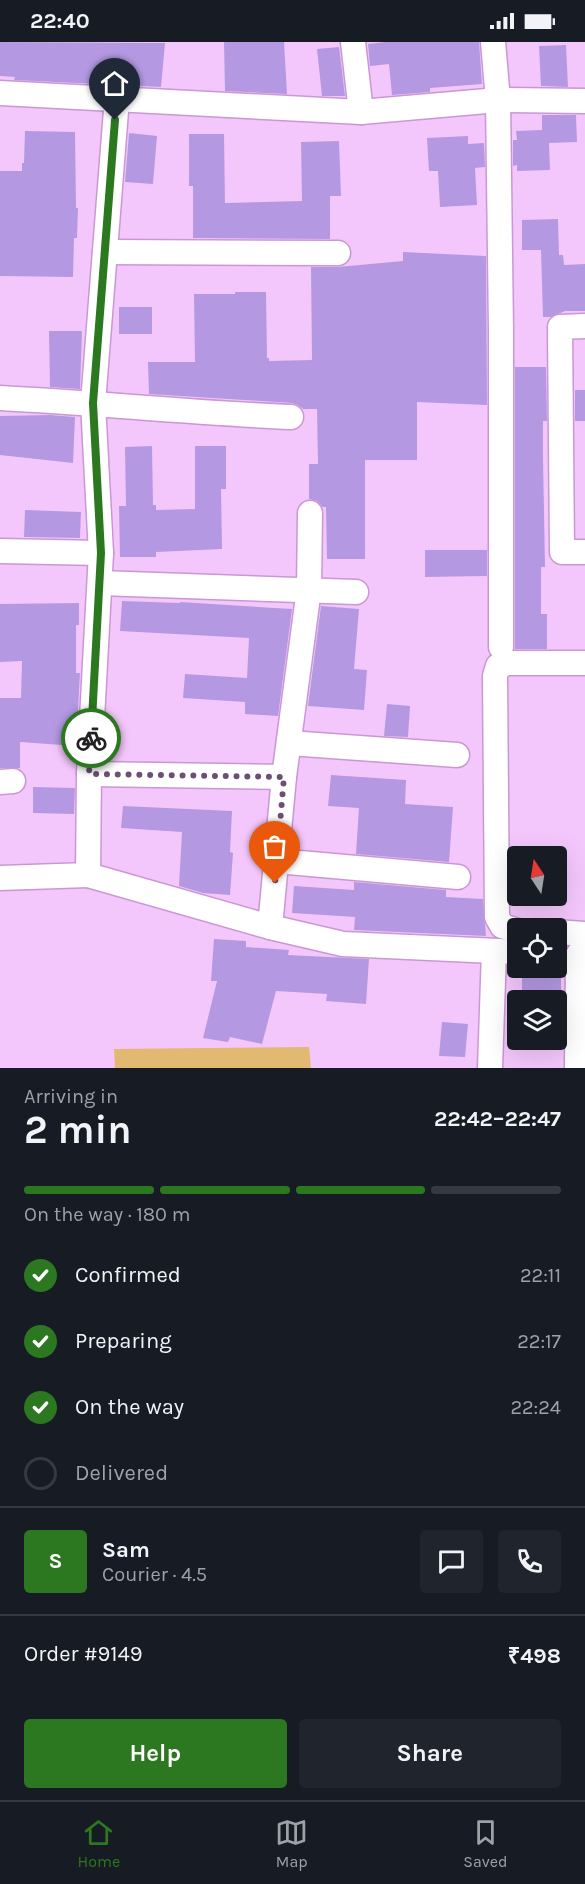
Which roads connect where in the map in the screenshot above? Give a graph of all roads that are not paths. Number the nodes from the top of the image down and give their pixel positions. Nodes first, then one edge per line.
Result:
1 (353, 42) edge
2 (493, 42) edge
3 (0, 93) edge
4 (117, 98) junction
5 (498, 100) junction
6 (585, 101) edge
7 (361, 112) junction
8 (105, 252) junction
9 (338, 253) dead end
10 (585, 326) edge
11 (0, 398) edge
12 (93, 403) junction
13 (291, 417) dead end
14 (310, 513) dead end
15 (0, 551) edge
16 (585, 552) edge
17 (101, 553) junction
18 (100, 583) junction
19 (309, 589) junction
20 (356, 592) dead end
21 (501, 647) dead end
22 (585, 663) edge
23 (289, 743) junction
24 (457, 754) dead end
25 (89, 774) junction
26 (284, 777) junction
27 (277, 861) junction
28 (88, 876) junction
29 (458, 877) dead end
30 (0, 878) edge
31 (270, 927) junction
32 (507, 928) edge
33 (576, 947) edge
34 (494, 951) junction
35 (507, 952) edge
36 (490, 1068) edge
37 (577, 1068) edge

1 - 7 street
2 - 5 street
3 - 4 street
4 - 7 street
4 - 8 street
5 - 6 street
5 - 7 street
5 - 21 street
8 - 9 street
8 - 12 street
10 - 16 street
11 - 12 street
12 - 13 street
12 - 17 street
14 - 19 street
15 - 17 street
17 - 18 street
18 - 19 street
18 - 25 street
19 - 20 street
19 - 23 street
22 - 32 street
23 - 24 street
23 - 26 street
25 - 26 street
25 - 28 street
26 - 27 street
27 - 29 street
27 - 31 street
28 - 30 street
28 - 31 street
31 - 34 street
33 - 37 street
34 - 35 street
34 - 36 street

